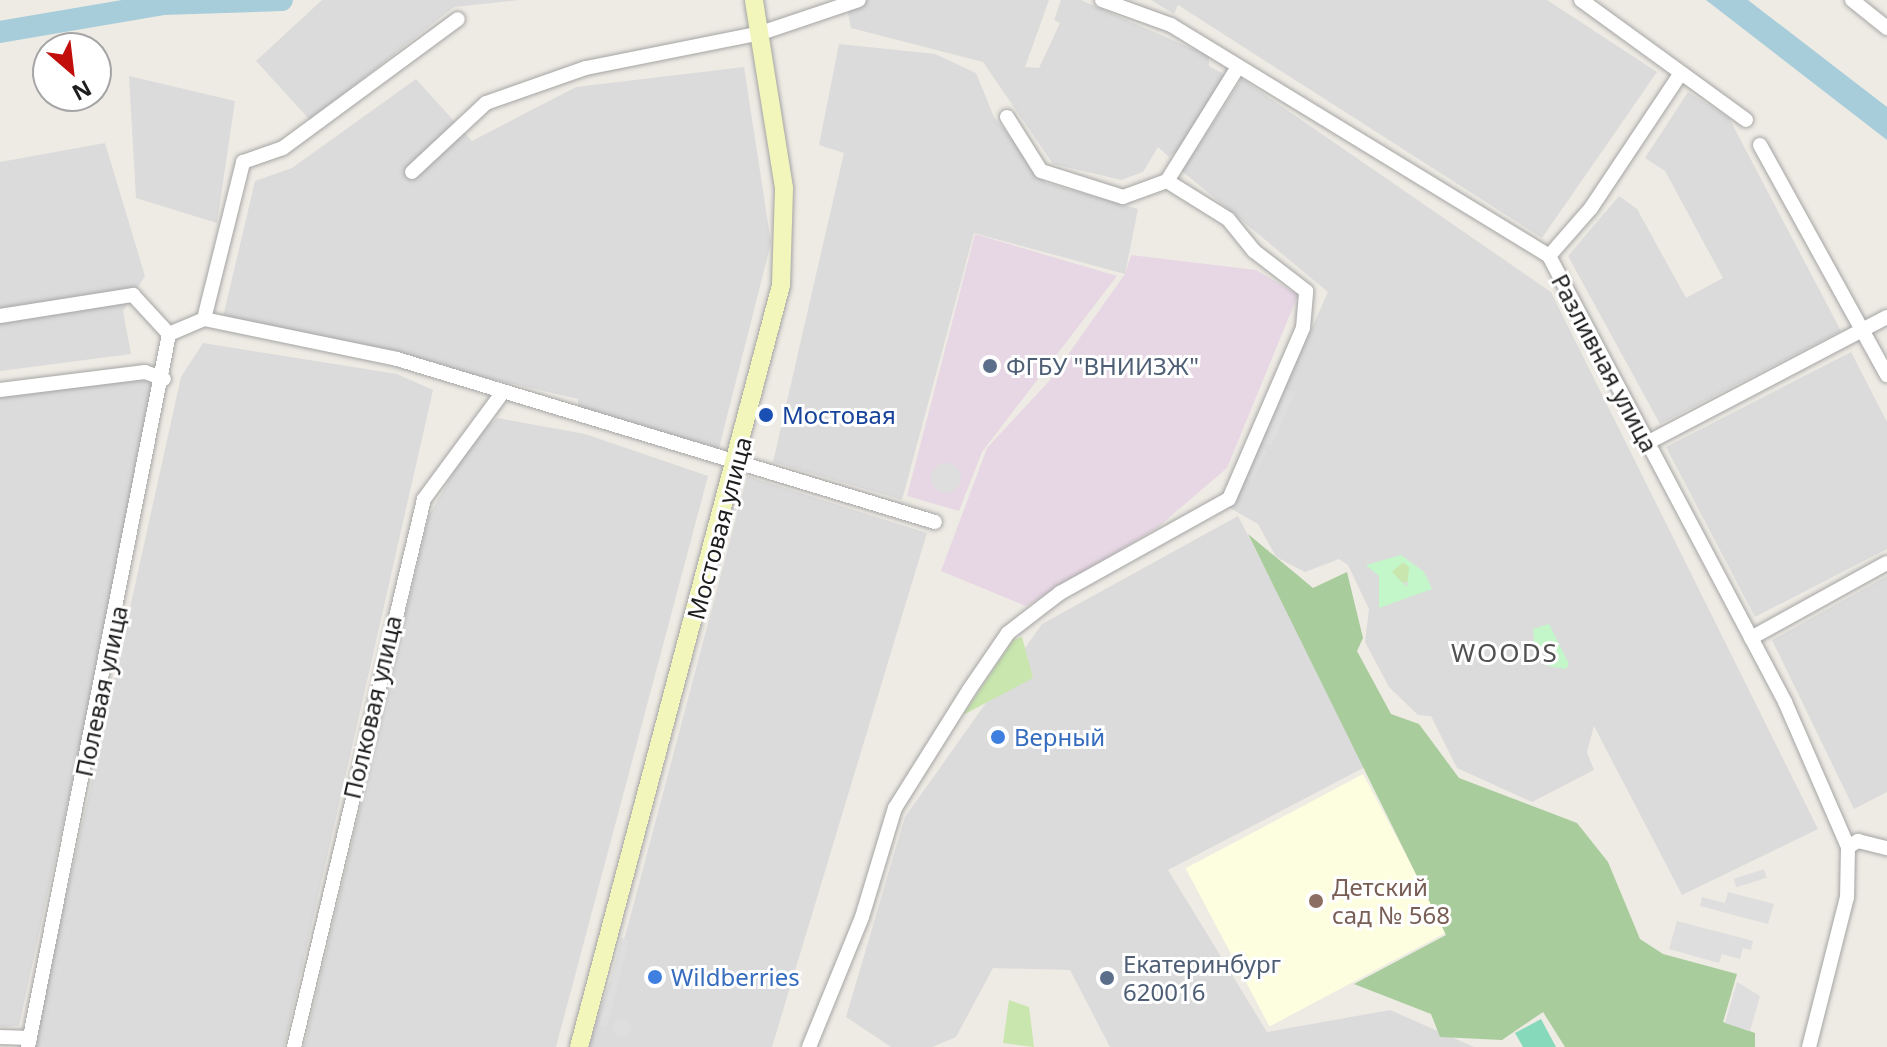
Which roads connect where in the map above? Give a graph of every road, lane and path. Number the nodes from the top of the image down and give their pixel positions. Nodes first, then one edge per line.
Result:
1 (754, 0) edge
2 (859, 0) edge
3 (1102, 0) edge
4 (1581, 0) edge
5 (1852, 0) edge
6 (458, 19) dead end
7 (1887, 28) edge
8 (761, 33) junction
9 (1238, 67) junction
10 (1681, 73) junction
11 (1007, 117) dead end
12 (1746, 120) dead end
13 (1760, 145) dead end
14 (412, 172) dead end
15 (1167, 181) junction
16 (1549, 256) junction
17 (0, 316) edge
18 (1887, 317) edge
19 (204, 319) junction
20 (1863, 330) junction
21 (169, 334) junction
22 (1887, 375) edge
23 (164, 379) junction
24 (0, 390) edge
25 (503, 392) junction
26 (1647, 443) junction
27 (736, 461) junction
28 (935, 522) dead end
29 (1887, 563) edge
30 (1751, 638) junction
31 (1848, 847) junction
32 (1887, 848) edge
33 (0, 1037) edge
34 (29, 1042) edge
35 (294, 1047) edge
36 (579, 1047) edge
37 (809, 1047) edge
38 (1809, 1047) edge

1 - 8 street, Мостовая улица
2 - 8 street
3 - 9 street, Разливная улица
4 - 10 street
5 - 7 street
6 - 19 street
8 - 14 street
8 - 27 street, Мостовая улица
9 - 15 street
9 - 16 street, Разливная улица
10 - 12 street
10 - 16 street
11 - 15 street
13 - 20 street
15 - 37 street
16 - 26 street, Разливная улица
17 - 21 street
18 - 20 street
19 - 21 street
19 - 25 street
20 - 22 street
20 - 26 street
21 - 23 street, Полевая улица
23 - 24 street
23 - 34 street, Полевая улица
25 - 27 street
25 - 35 street, Полковая улица
26 - 30 street, Разливная улица
27 - 28 street
27 - 36 street, Мостовая улица
29 - 30 street
30 - 31 street, Разливная улица
31 - 32 street
31 - 38 street, Разливная улица
33 - 34 street

